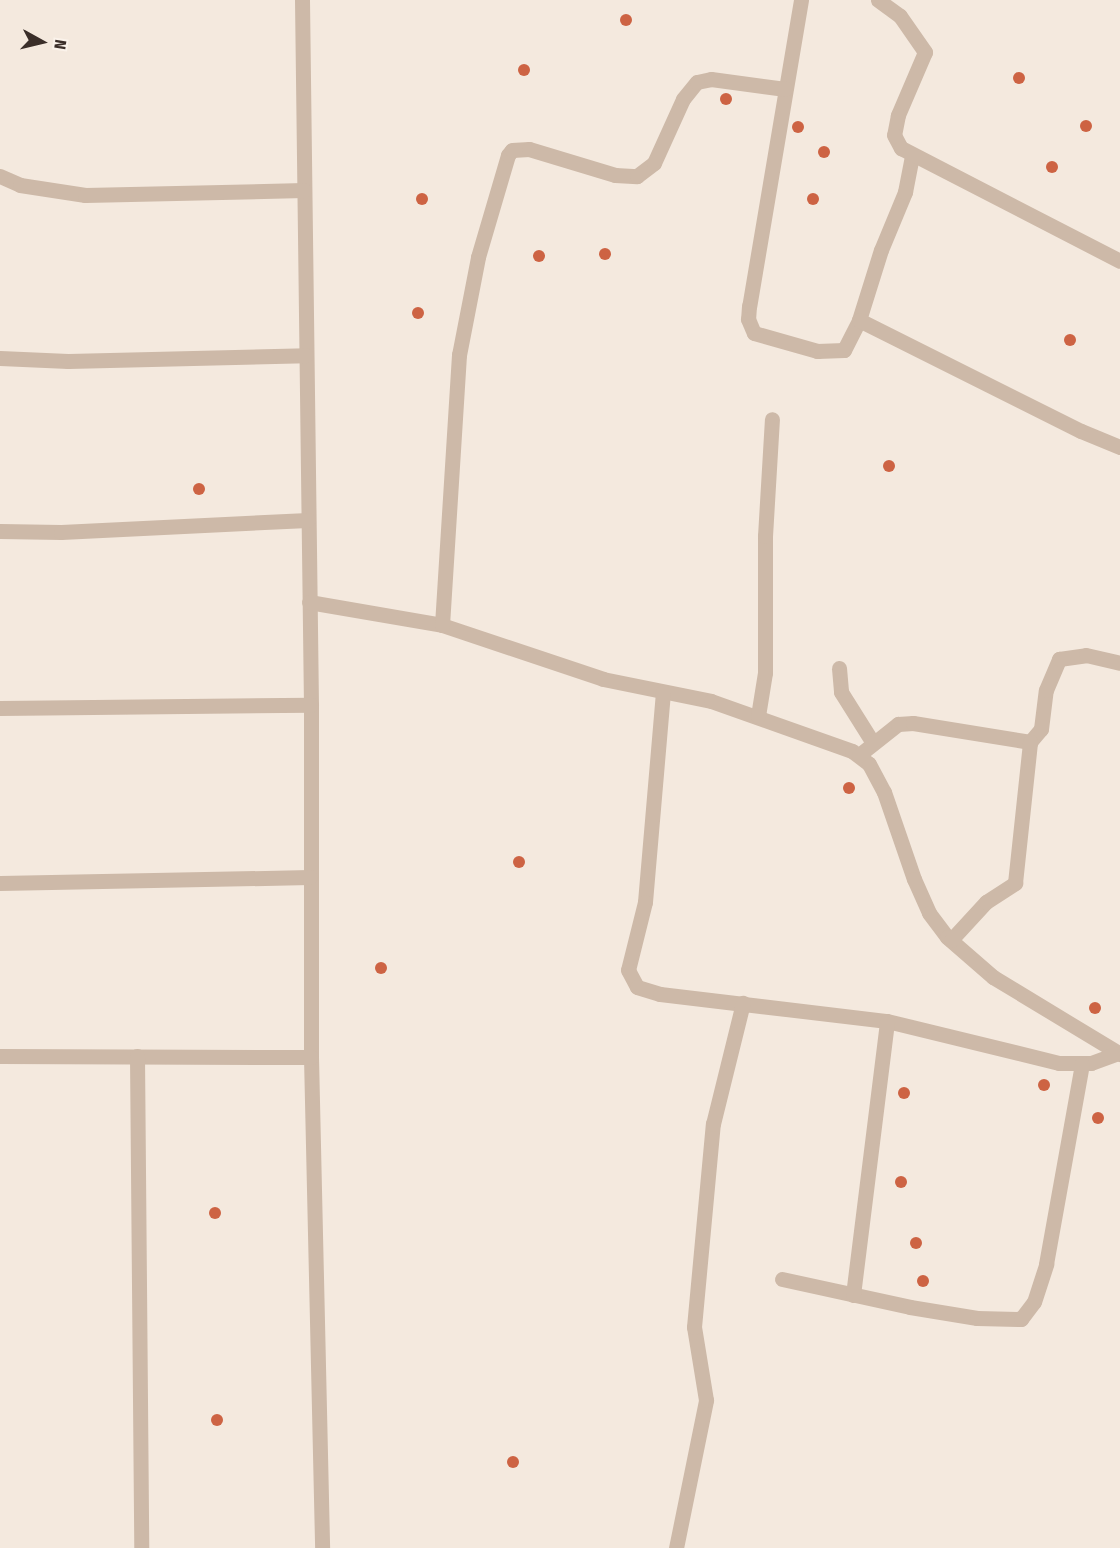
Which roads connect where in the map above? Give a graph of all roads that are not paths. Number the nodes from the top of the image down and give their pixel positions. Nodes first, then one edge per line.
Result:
1 (302, 0) edge
2 (801, 0) edge
3 (878, 0) edge
4 (785, 89) junction
5 (912, 157) junction
6 (0, 176) edge
7 (304, 190) junction
8 (1120, 261) edge
9 (859, 320) junction
10 (306, 355) junction
11 (0, 358) edge
12 (772, 419) dead end
13 (1120, 447) edge
14 (308, 520) junction
15 (0, 531) edge
16 (309, 602) junction
17 (442, 626) junction
18 (1120, 663) edge
19 (839, 668) dead end
20 (663, 692) junction
21 (311, 705) junction
22 (0, 708) edge
23 (758, 716) junction
24 (1030, 742) junction
25 (873, 743) junction
26 (859, 755) junction
27 (310, 877) junction
28 (0, 883) edge
29 (951, 940) junction
30 (742, 1003) junction
31 (887, 1021) junction
32 (1119, 1054) edge
33 (0, 1056) edge
34 (137, 1056) junction
35 (311, 1057) junction
36 (1082, 1064) junction
37 (782, 1279) dead end
38 (853, 1295) junction
39 (141, 1548) edge
40 (322, 1548) edge
41 (676, 1548) edge

1 - 7 street
2 - 4 street
3 - 5 street
4 - 9 street
4 - 17 street
5 - 8 street
5 - 9 street
6 - 7 street
7 - 10 street
9 - 13 street
10 - 11 street
10 - 14 street
12 - 23 street
14 - 15 street
14 - 16 street
16 - 17 street
16 - 21 street
17 - 20 street
18 - 24 street
19 - 25 street
20 - 23 street
20 - 30 street
21 - 22 street
21 - 27 street
23 - 26 street
24 - 25 street
24 - 29 street
25 - 26 street
26 - 29 street
27 - 28 street
27 - 35 street
29 - 32 street
30 - 31 street
30 - 41 street
31 - 36 street
31 - 38 street
32 - 36 street
33 - 34 street
34 - 35 street
34 - 39 street
35 - 40 street
36 - 38 street
37 - 38 street

